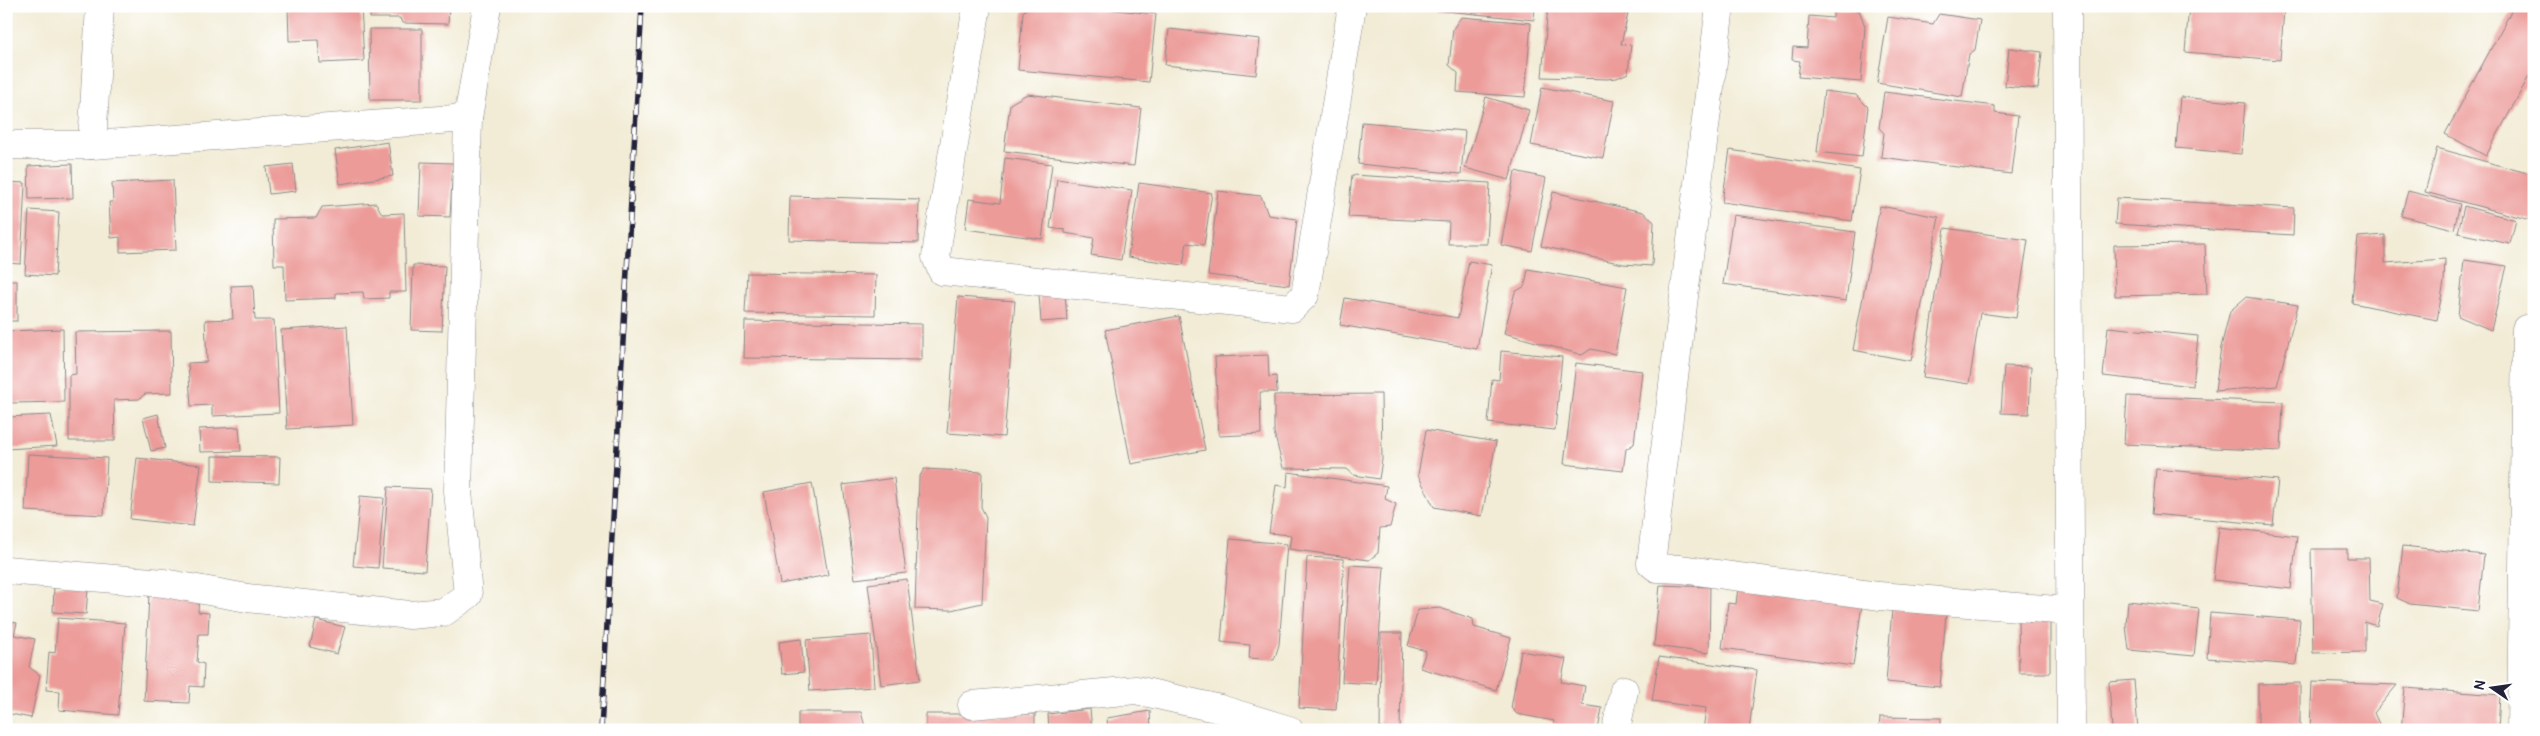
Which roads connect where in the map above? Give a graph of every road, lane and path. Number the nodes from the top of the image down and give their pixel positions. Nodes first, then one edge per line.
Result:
1 (100, 6) edge
2 (487, 6) edge
3 (977, 6) edge
4 (1352, 6) edge
5 (1720, 6) edge
6 (2067, 6) edge
7 (468, 118) junction
8 (6, 145) edge
9 (92, 145) junction
10 (2526, 329) dead end
11 (6, 570) edge
12 (2069, 611) junction
13 (1624, 690) dead end
14 (972, 705) dead end
15 (1289, 730) edge
16 (1616, 730) edge
17 (2071, 730) edge
18 (2521, 730) edge

1 - 9 street
2 - 7 street
3 - 4 street
5 - 12 street
6 - 12 street
7 - 9 street
7 - 11 street
8 - 9 street
10 - 18 street
12 - 17 street
13 - 16 street
14 - 15 street

